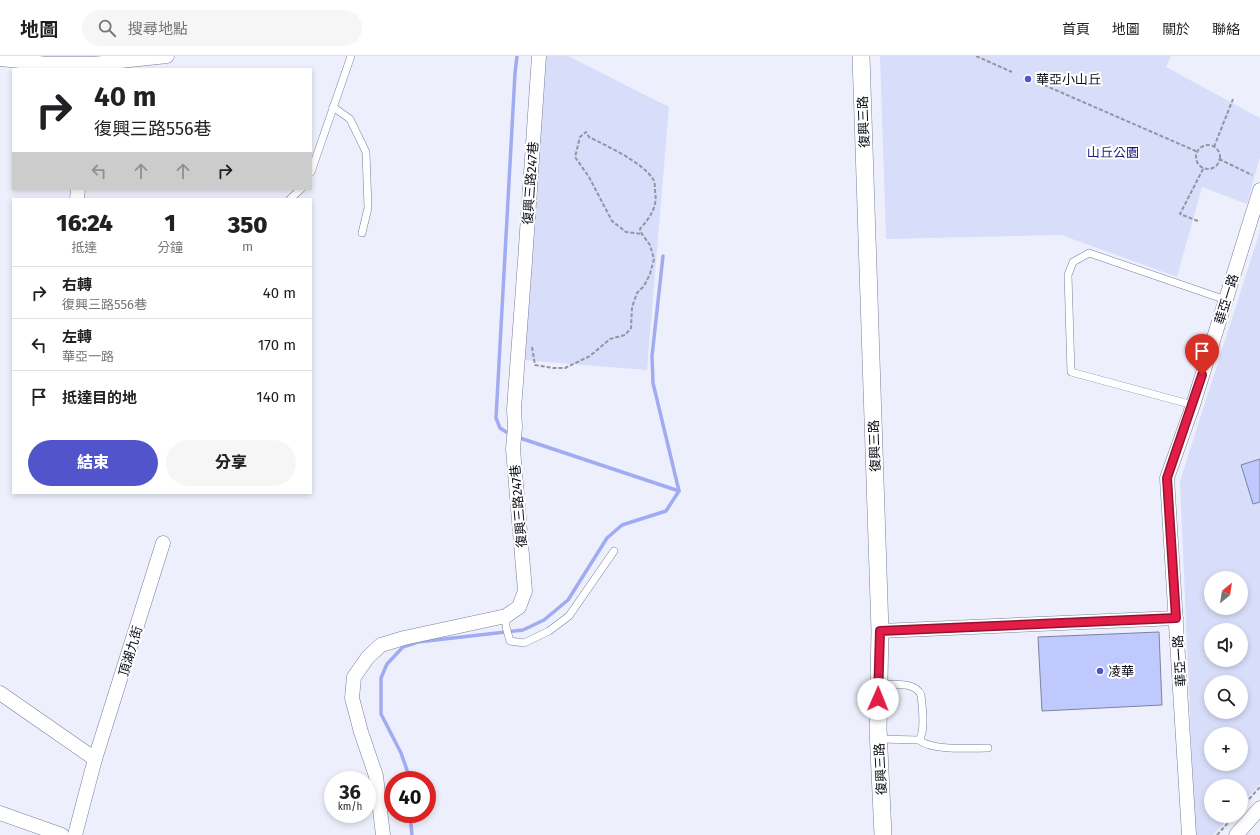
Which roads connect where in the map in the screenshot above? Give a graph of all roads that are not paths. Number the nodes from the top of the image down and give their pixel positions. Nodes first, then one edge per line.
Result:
1 (167, 56) edge
2 (351, 56) edge
3 (539, 56) edge
4 (861, 56) edge
5 (0, 58) edge
6 (93, 67) edge
7 (333, 107) junction
8 (312, 169) edge
9 (300, 190) edge
10 (1260, 190) edge
11 (291, 198) edge
12 (362, 233) dead end
13 (1226, 300) junction
14 (1193, 405) junction
15 (163, 543) dead end
16 (614, 551) dead end
17 (1176, 618) junction
18 (506, 621) junction
19 (880, 631) junction
20 (879, 684) junction
21 (0, 693) edge
22 (879, 739) junction
23 (919, 740) junction
24 (988, 748) dead end
25 (95, 759) junction
26 (1260, 808) edge
27 (0, 813) edge
28 (62, 835) edge
29 (75, 835) edge
30 (383, 835) edge
31 (883, 835) edge
32 (1189, 835) edge
33 (1236, 835) edge

1 - 6 street
2 - 7 lane
3 - 18 street, 復興三路247巷
4 - 19 street, 復興三路
5 - 6 street
7 - 8 lane
7 - 12 lane
9 - 11 lane
10 - 13 street, 華亞一路
13 - 14 street, 華亞一路
13 - 14 lane
14 - 17 street, 華亞一路
15 - 25 street, 頂湖九街
16 - 18 lane
17 - 19 street
17 - 32 street, 華亞一路
18 - 30 street, 復興三路247巷
19 - 20 street, 復興三路
20 - 22 street, 復興三路
20 - 23 lane
21 - 25 street
22 - 23 lane
22 - 31 street, 復興三路
23 - 24 lane
25 - 29 street, 頂湖九街
26 - 33 street
27 - 28 street

